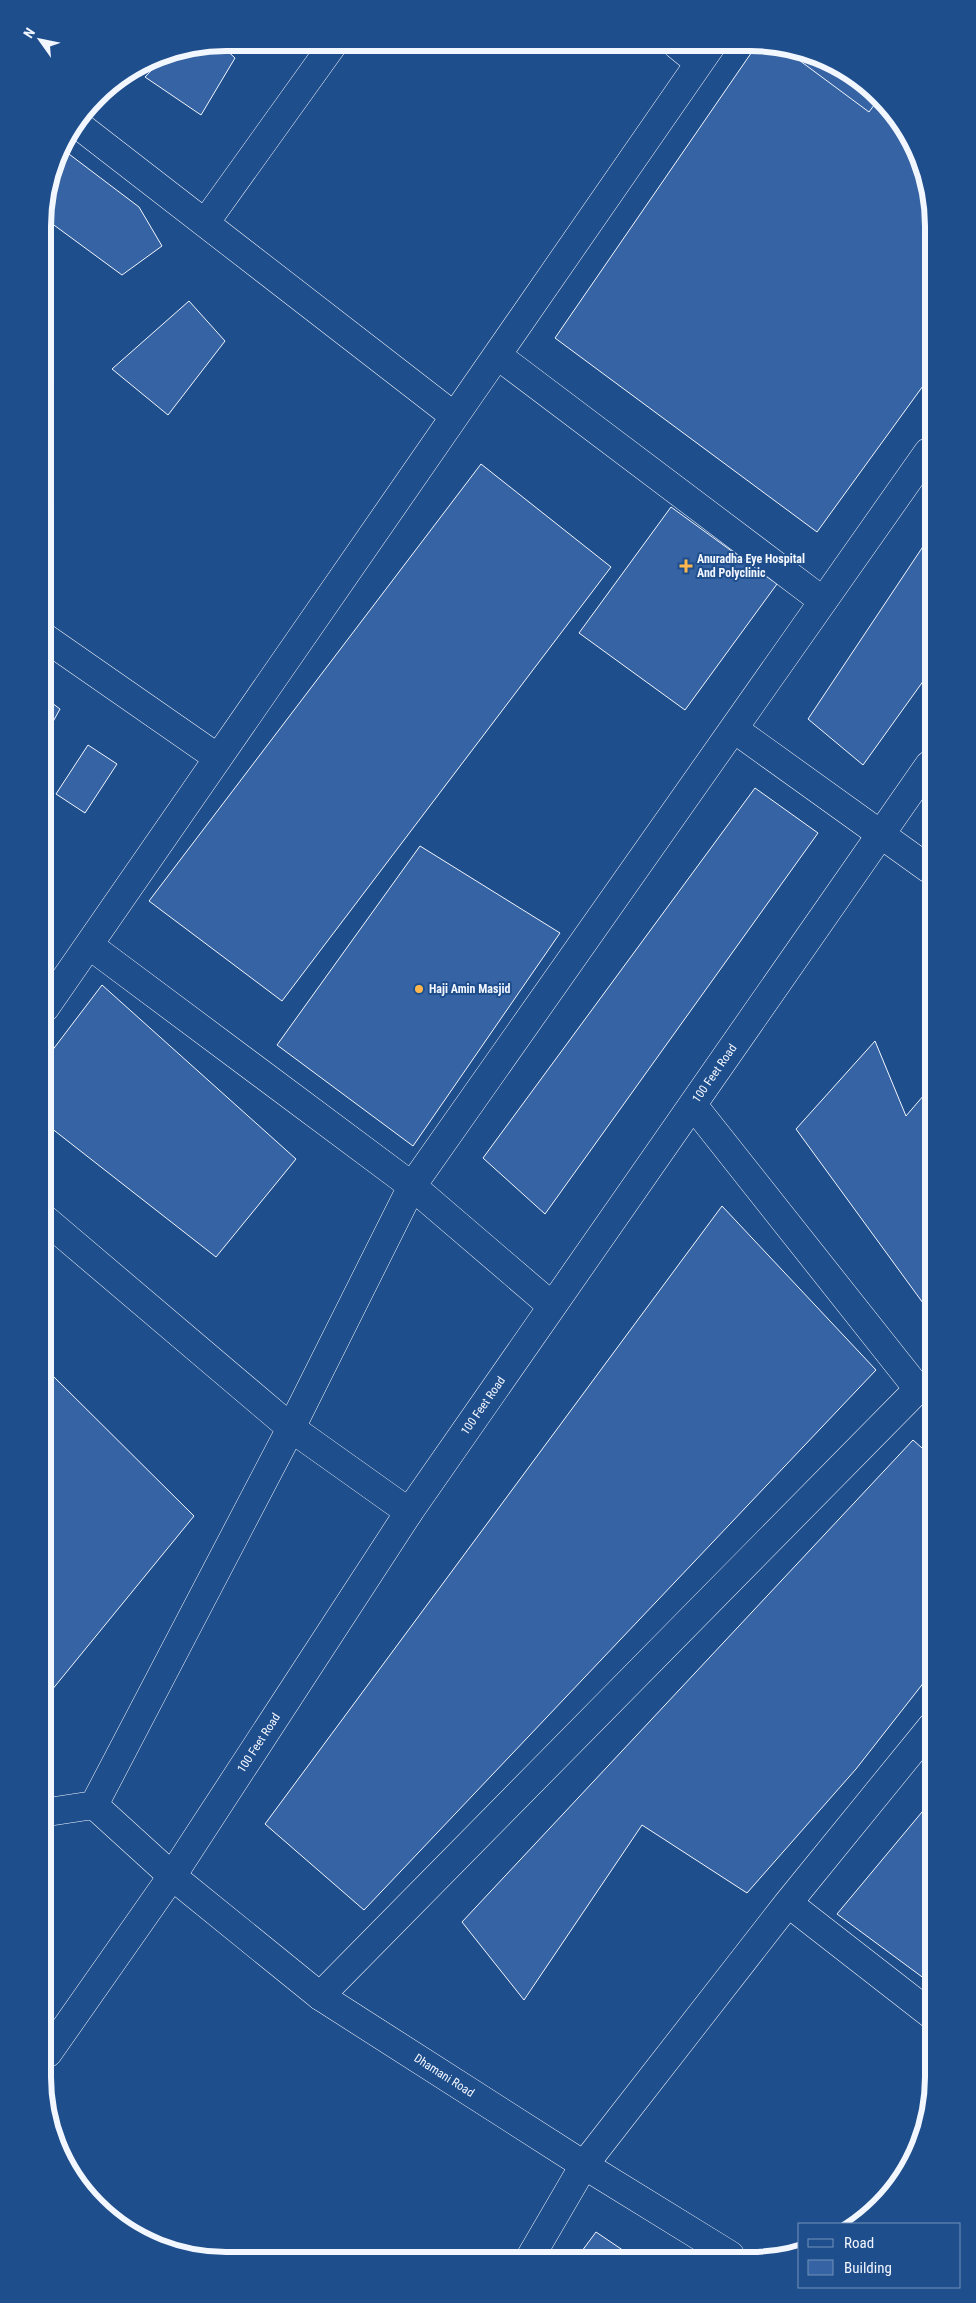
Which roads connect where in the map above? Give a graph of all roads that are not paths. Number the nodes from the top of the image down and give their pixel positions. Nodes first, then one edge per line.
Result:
1 (328, 51) edge
2 (705, 54) edge
3 (82, 128) edge
4 (205, 223) junction
5 (497, 355) junction
6 (454, 416) junction
7 (925, 456) edge
8 (823, 602) junction
9 (52, 643) edge
10 (734, 729) junction
11 (218, 758) junction
12 (925, 771) edge
13 (880, 835) junction
14 (925, 866) edge
15 (89, 945) junction
16 (52, 999) edge
17 (693, 1105) junction
18 (412, 1186) junction
19 (51, 1225) edge
20 (552, 1306) junction
21 (924, 1396) edge
22 (291, 1428) junction
23 (409, 1512) junction
24 (924, 1742) edge
25 (94, 1805) junction
26 (51, 1812) edge
27 (172, 1876) junction
28 (788, 1902) junction
29 (320, 1996) junction
30 (924, 2009) edge
31 (51, 2049) edge
32 (584, 2165) junction
33 (533, 2252) edge
34 (725, 2252) edge

1 - 4 street
2 - 5 street
3 - 4 street
4 - 6 street
5 - 6 street
5 - 8 street
6 - 11 street
7 - 8 street
8 - 10 street
9 - 11 street
10 - 13 street
10 - 18 street
11 - 15 street
12 - 13 street, 100 Feet Road
13 - 14 street
13 - 17 street, 100 Feet Road
15 - 16 street
15 - 18 street
17 - 20 street, 100 Feet Road
17 - 21 street
18 - 20 street
18 - 22 street
19 - 22 street
20 - 23 street, 100 Feet Road
21 - 29 street
22 - 23 street
22 - 25 street
23 - 27 street, 100 Feet Road
24 - 28 street
25 - 26 street
25 - 27 street, Dhamani Road
27 - 29 street, Dhamani Road
27 - 31 street, 100 Feet Road
28 - 30 street
28 - 32 street
29 - 32 street, Dhamani Road
32 - 33 street
32 - 34 street, Dhamani Road

